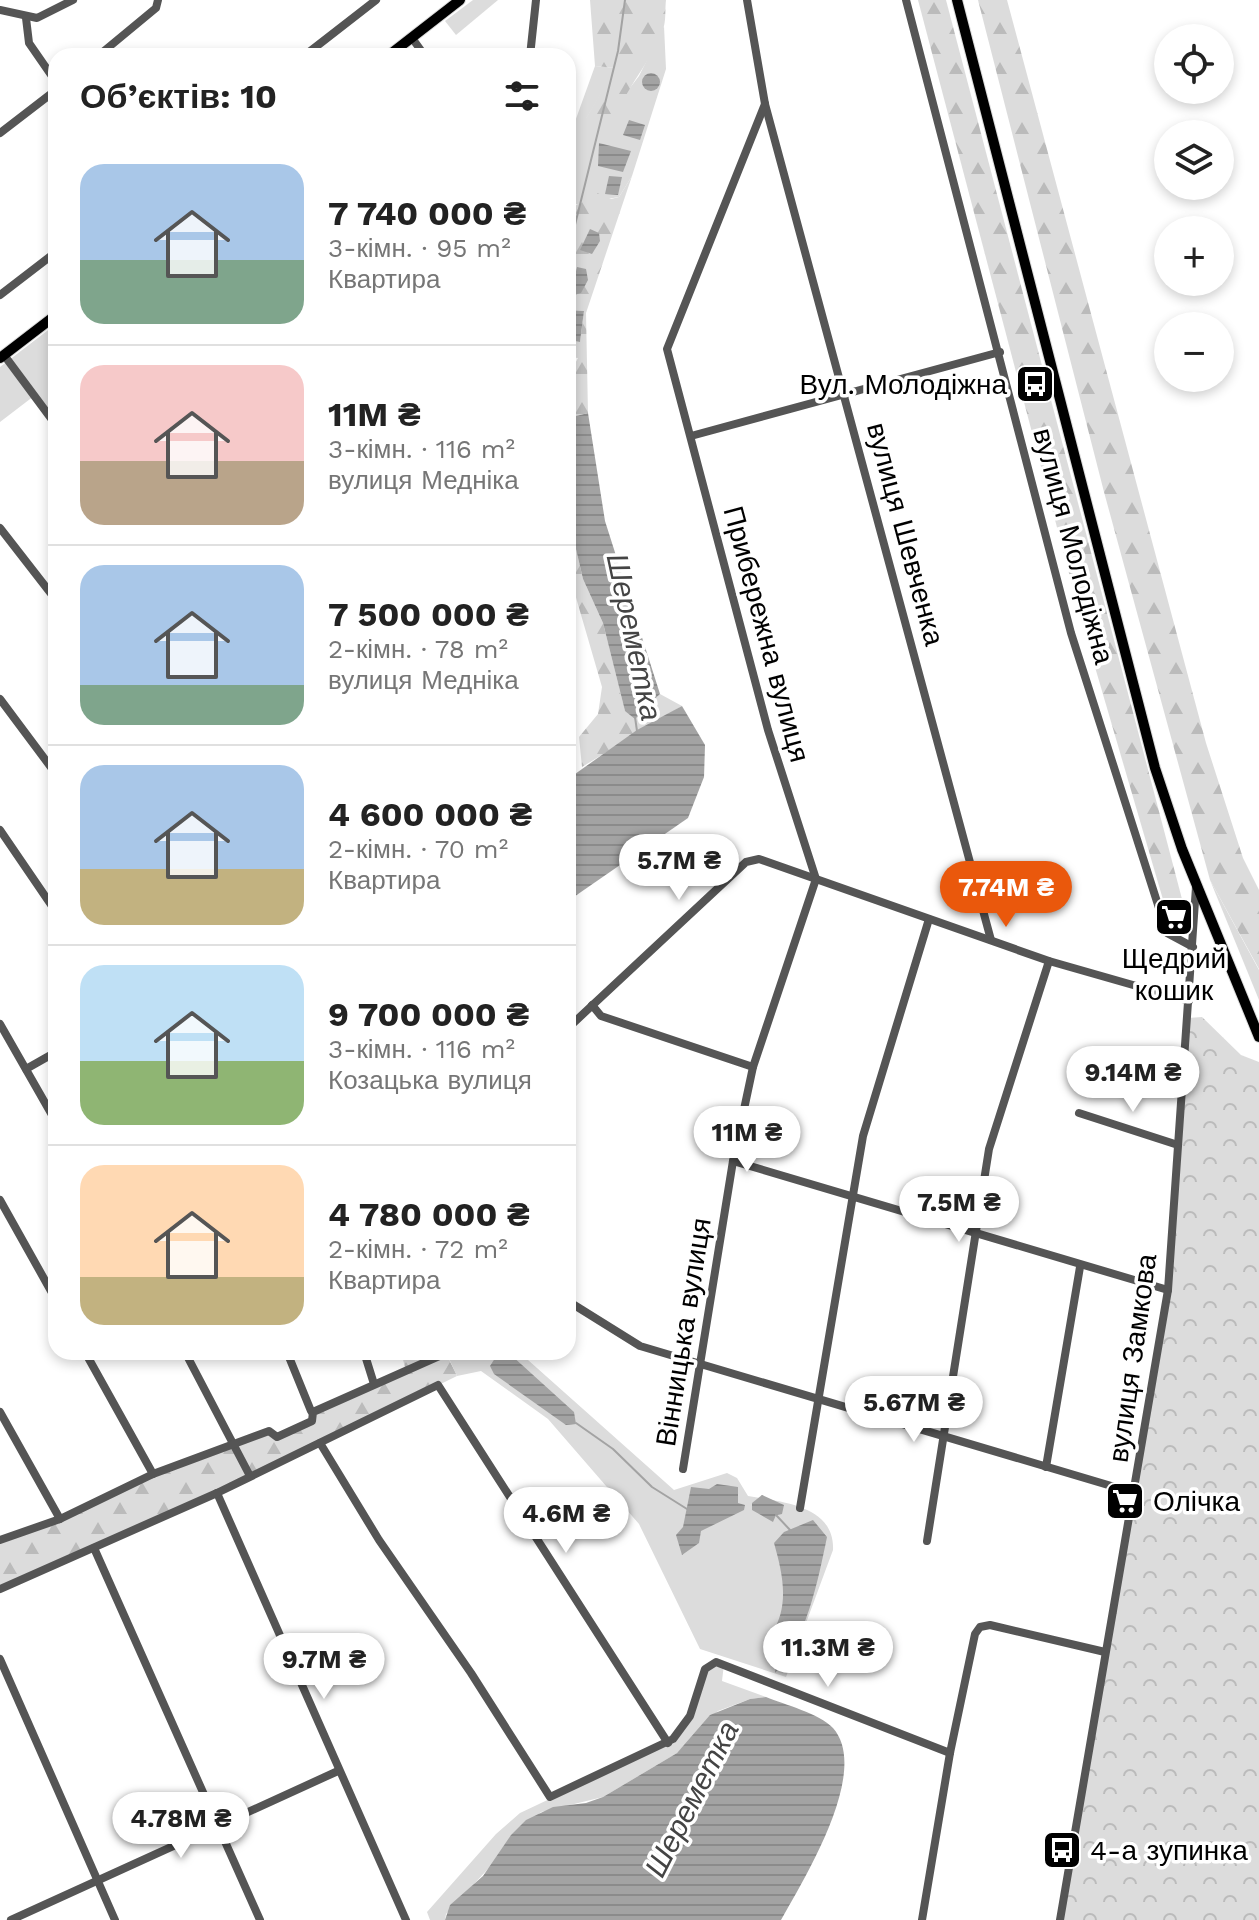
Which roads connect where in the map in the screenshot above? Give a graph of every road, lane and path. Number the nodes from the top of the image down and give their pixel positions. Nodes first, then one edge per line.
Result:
1 (73, 0) edge
2 (158, 0) edge
3 (376, 0) edge
4 (460, 0) edge
5 (536, 0) edge
6 (747, 0) edge
7 (906, 0) edge
8 (957, 0) edge
9 (0, 10) edge
10 (26, 18) junction
11 (412, 38) junction
12 (108, 48) edge
13 (314, 48) edge
14 (399, 48) edge
15 (419, 48) edge
16 (531, 48) edge
17 (48, 70) edge
18 (48, 96) edge
19 (765, 104) junction
20 (0, 133) edge
21 (48, 258) edge
22 (0, 295) edge
23 (48, 321) edge
24 (1000, 352) junction
25 (2, 356) edge
26 (846, 393) junction
27 (48, 415) edge
28 (691, 436) junction
29 (0, 528) edge
30 (48, 590) edge
31 (0, 699) edge
32 (48, 763) edge
33 (0, 830) edge
34 (816, 879) junction
35 (1196, 886) junction
36 (48, 900) edge
37 (929, 919) junction
38 (991, 940) junction
39 (1193, 943) junction
40 (1049, 961) junction
41 (1189, 1001) junction
42 (592, 1005) junction
43 (576, 1020) edge
44 (0, 1024) edge
45 (1259, 1037) edge
46 (48, 1057) edge
47 (753, 1067) junction
48 (26, 1069) junction
49 (48, 1108) edge
50 (1079, 1113) dead end
51 (1178, 1145) junction
52 (733, 1161) junction
53 (853, 1198) junction
54 (0, 1200) edge
55 (977, 1235) junction
56 (1080, 1267) junction
57 (48, 1286) edge
58 (1168, 1290) junction
59 (576, 1306) edge
60 (89, 1360) edge
61 (189, 1360) edge
62 (290, 1360) edge
63 (366, 1360) edge
64 (430, 1360) edge
65 (702, 1364) junction
66 (374, 1384) junction
67 (818, 1399) junction
68 (311, 1411) dead end
69 (0, 1412) edge
70 (945, 1437) junction
71 (320, 1443) junction
72 (234, 1444) junction
73 (1046, 1467) junction
74 (683, 1469) dead end
75 (153, 1474) junction
76 (250, 1476) junction
77 (217, 1493) junction
78 (1135, 1493) junction
79 (800, 1508) dead end
80 (60, 1519) junction
81 (0, 1540) edge
82 (927, 1541) dead end
83 (94, 1548) junction
84 (0, 1589) edge
85 (1105, 1652) junction
86 (0, 1659) edge
87 (668, 1743) junction
88 (950, 1753) junction
89 (338, 1771) junction
90 (219, 1825) junction
91 (99, 1881) junction
92 (11, 1920) edge
93 (115, 1920) edge
94 (260, 1920) edge
95 (406, 1920) edge
96 (922, 1920) edge
97 (1060, 1920) edge

1 - 10 street
2 - 12 street
3 - 13 street
4 - 11 main road
5 - 16 street
6 - 19 street, вулиця Шевченка
7 - 24 street, вулиця Молодіжна
8 - 35 main road
9 - 10 street
10 - 17 street
11 - 14 main road
11 - 15 street
18 - 20 street
19 - 26 street, вулиця Шевченка
19 - 28 street, Прибережна вулиця
21 - 22 street
23 - 25 main road
24 - 26 street
24 - 39 street, вулиця Молодіжна
25 - 27 street
26 - 28 street
26 - 38 street, вулиця Шевченка
28 - 34 street, Прибережна вулиця
29 - 30 street
31 - 32 street
33 - 36 street
34 - 37 street
34 - 42 street
34 - 47 street, Вінницька вулиця
35 - 39 street, вулиця Замкова
35 - 45 main road
37 - 38 street
37 - 53 street
38 - 40 street
39 - 41 street, вулиця Замкова
40 - 41 street
40 - 55 street
41 - 51 street, вулиця Замкова
42 - 43 street
42 - 47 street
44 - 48 street
46 - 48 street
47 - 52 street, Вінницька вулиця
48 - 49 street
50 - 51 street
51 - 58 street, вулиця Замкова
52 - 53 street
52 - 65 street, Вінницька вулиця
53 - 55 street
53 - 67 street
54 - 57 street
55 - 56 street
55 - 70 street
56 - 58 street
56 - 73 street
58 - 78 street, вулиця Замкова
59 - 65 street
60 - 75 street
61 - 72 street
62 - 68 street
63 - 66 street
64 - 66 street
65 - 67 street
65 - 74 street, Вінницька вулиця
66 - 72 street
67 - 70 street
67 - 79 street
69 - 80 street
70 - 73 street
70 - 82 street
71 - 76 street
71 - 87 street
71 - 87 street
72 - 75 street
72 - 76 street
73 - 78 street
75 - 80 street
76 - 77 street
77 - 83 street
77 - 89 street
78 - 85 street, вулиця Замкова
80 - 81 street
83 - 84 street
83 - 90 street
85 - 88 street
85 - 97 street, вулиця Замкова
86 - 91 street
87 - 88 street
88 - 96 street
89 - 90 street
89 - 95 street
90 - 91 street
90 - 94 street
91 - 92 street
91 - 93 street

